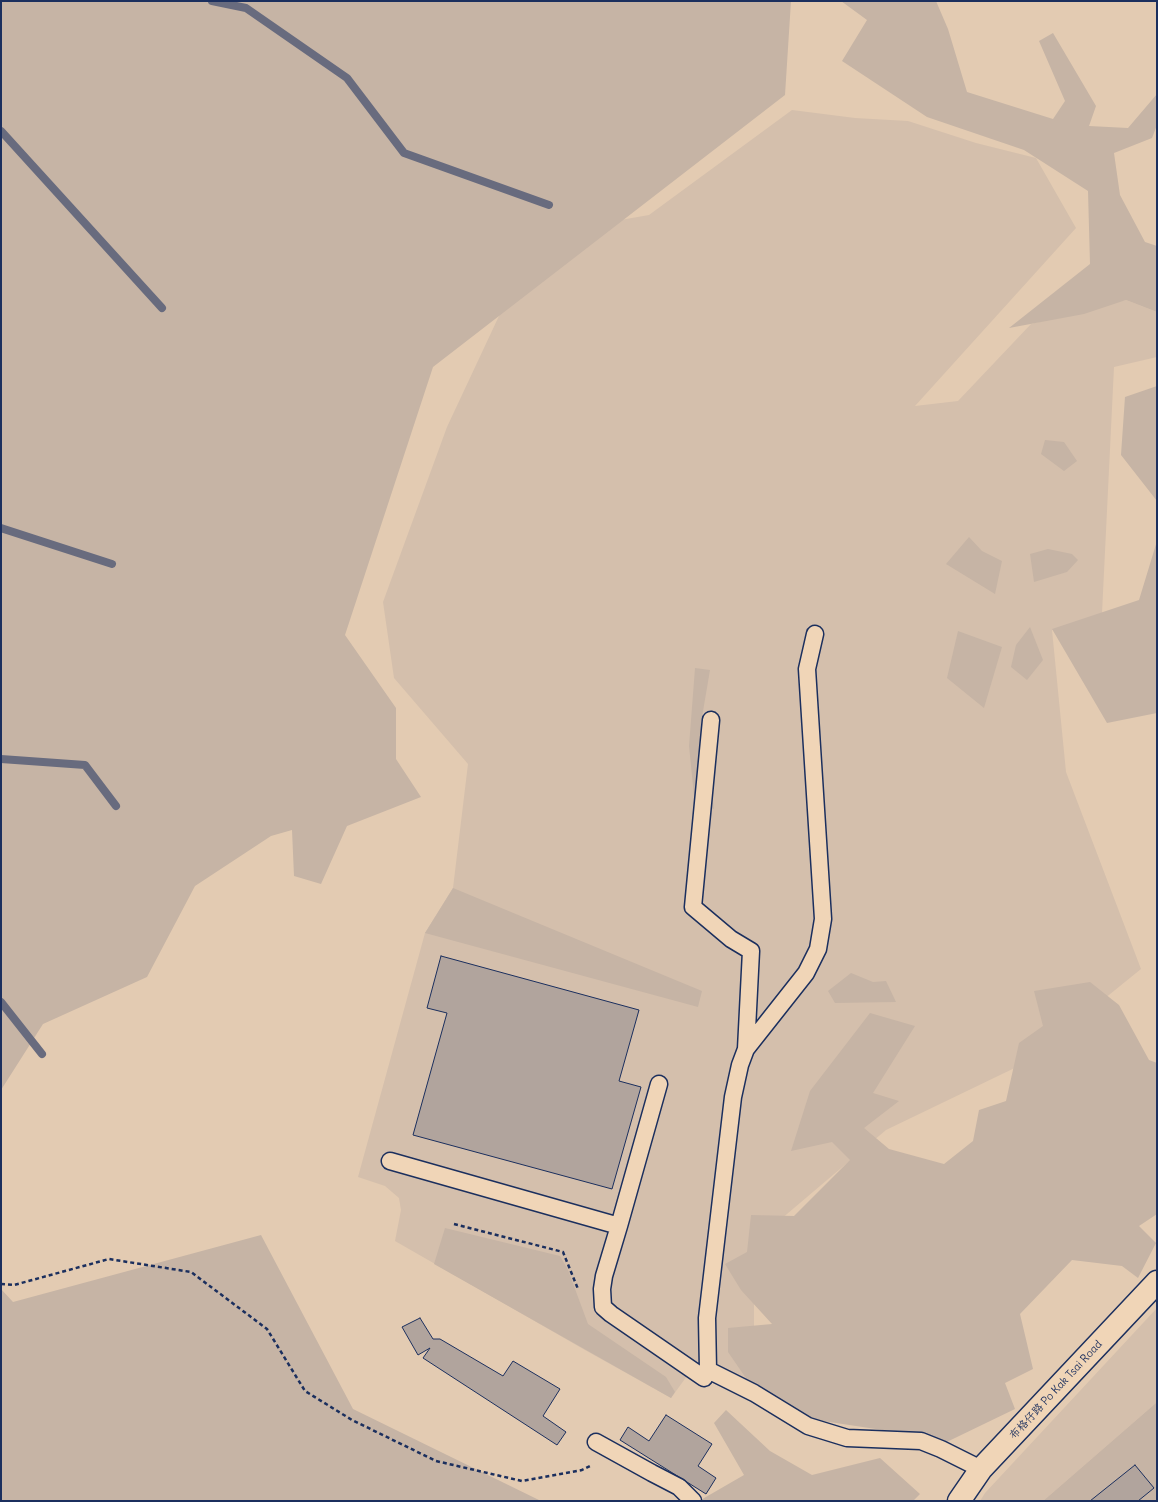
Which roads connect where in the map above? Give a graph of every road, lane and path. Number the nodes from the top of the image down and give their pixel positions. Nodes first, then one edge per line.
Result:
1 (815, 634) dead end
2 (711, 720) dead end
3 (746, 1050) junction
4 (659, 1084) dead end
5 (390, 1161) dead end
6 (454, 1224) dead end
7 (619, 1226) junction
8 (1157, 1282) edge
9 (1, 1284) edge
10 (579, 1292) dead end
11 (708, 1370) junction
12 (596, 1442) dead end
13 (616, 1453) junction
14 (982, 1469) junction
15 (693, 1501) edge
16 (959, 1501) edge

1 - 3 lane
2 - 3 lane
3 - 11 lane
4 - 7 lane
5 - 7 lane
6 - 10 path
7 - 11 lane
8 - 14 street, 布格仔路 Po Kak Tsai Road
9 - 13 path
11 - 14 lane
12 - 13 lane
13 - 15 lane
14 - 16 street, 布格仔路 Po Kak Tsai Road

